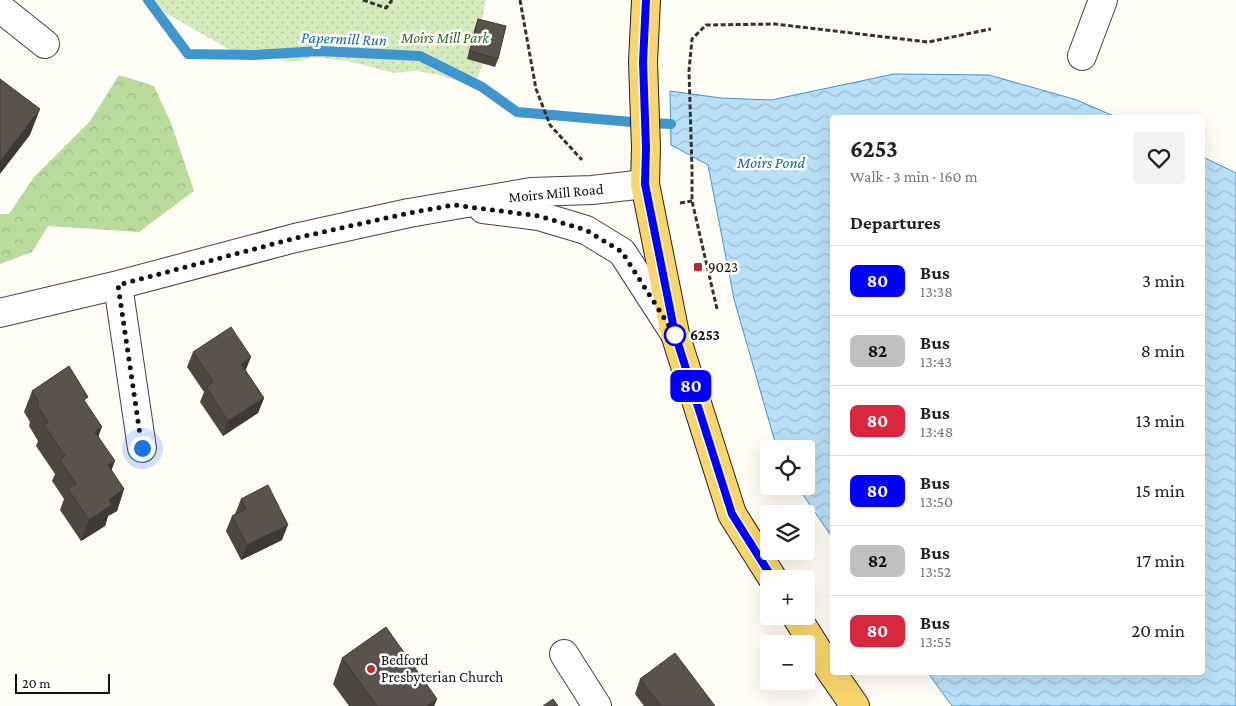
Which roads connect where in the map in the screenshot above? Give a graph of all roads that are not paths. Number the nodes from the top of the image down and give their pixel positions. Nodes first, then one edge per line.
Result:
1 (1103, 0) edge
2 (650, 7) edge
3 (0, 8) edge
4 (45, 44) dead end
5 (1082, 56) dead end
6 (645, 184) junction
7 (454, 205) junction
8 (118, 285) junction
9 (0, 313) edge
10 (675, 334) junction
11 (142, 448) dead end
12 (767, 570) edge
13 (802, 625) edge
14 (564, 654) dead end
15 (830, 670) edge
16 (833, 675) edge
17 (597, 706) edge
18 (855, 706) edge

1 - 5 street
2 - 6 main road
3 - 4 street
6 - 7 street, Moirs Mill Road
6 - 10 main road
7 - 8 street, Moirs Mill Road
7 - 10 street
8 - 9 street, Moirs Mill Road
8 - 11 street
10 - 12 main road
13 - 15 main road
14 - 17 street
16 - 18 main road

